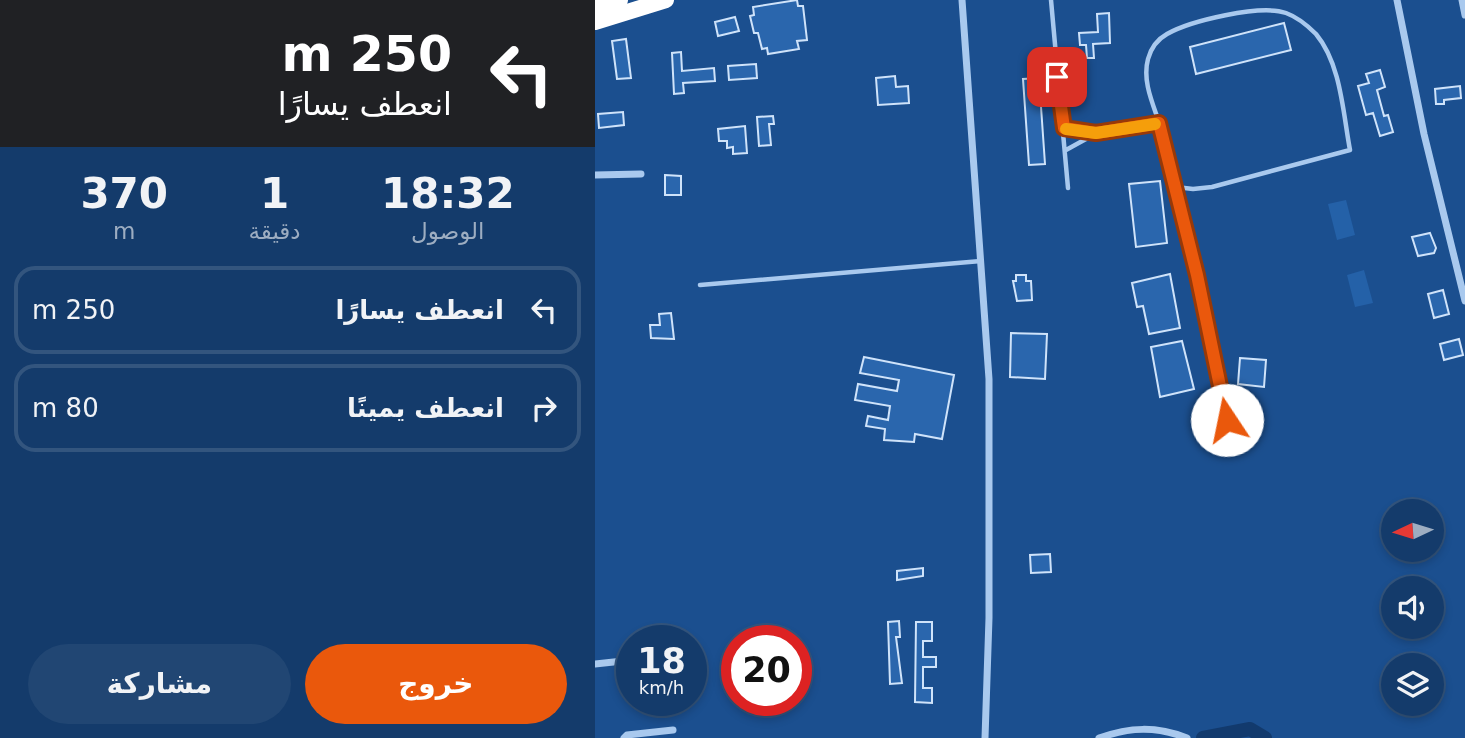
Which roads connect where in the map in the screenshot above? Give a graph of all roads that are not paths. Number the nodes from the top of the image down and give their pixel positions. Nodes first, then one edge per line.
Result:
1 (620, 0) edge
2 (666, 0) edge
3 (962, 0) edge
4 (1051, 0) edge
5 (1398, 0) edge
6 (1462, 0) edge
7 (595, 7) edge
8 (1465, 15) edge
9 (595, 22) edge
10 (1159, 123) junction
11 (1064, 128) junction
12 (1096, 133) junction
13 (1066, 150) junction
14 (641, 174) dead end
15 (595, 175) edge
16 (1176, 187) junction
17 (1068, 188) dead end
18 (982, 261) junction
19 (700, 285) dead end
20 (1465, 301) edge
21 (1227, 420) dead end
22 (616, 662) edge
23 (595, 664) edge
24 (673, 730) dead end
25 (624, 738) edge
26 (985, 738) edge
27 (1099, 738) edge
28 (1186, 738) edge

1 - 7 highway
2 - 9 highway
3 - 18 street
4 - 11 lane
5 - 20 street
6 - 8 street
10 - 12 lane
10 - 16 lane
10 - 16 lane
11 - 12 lane
11 - 13 lane
12 - 13 lane
13 - 17 lane
14 - 15 street
16 - 21 lane
18 - 19 lane
18 - 26 street
22 - 23 street
24 - 25 street
27 - 28 street

